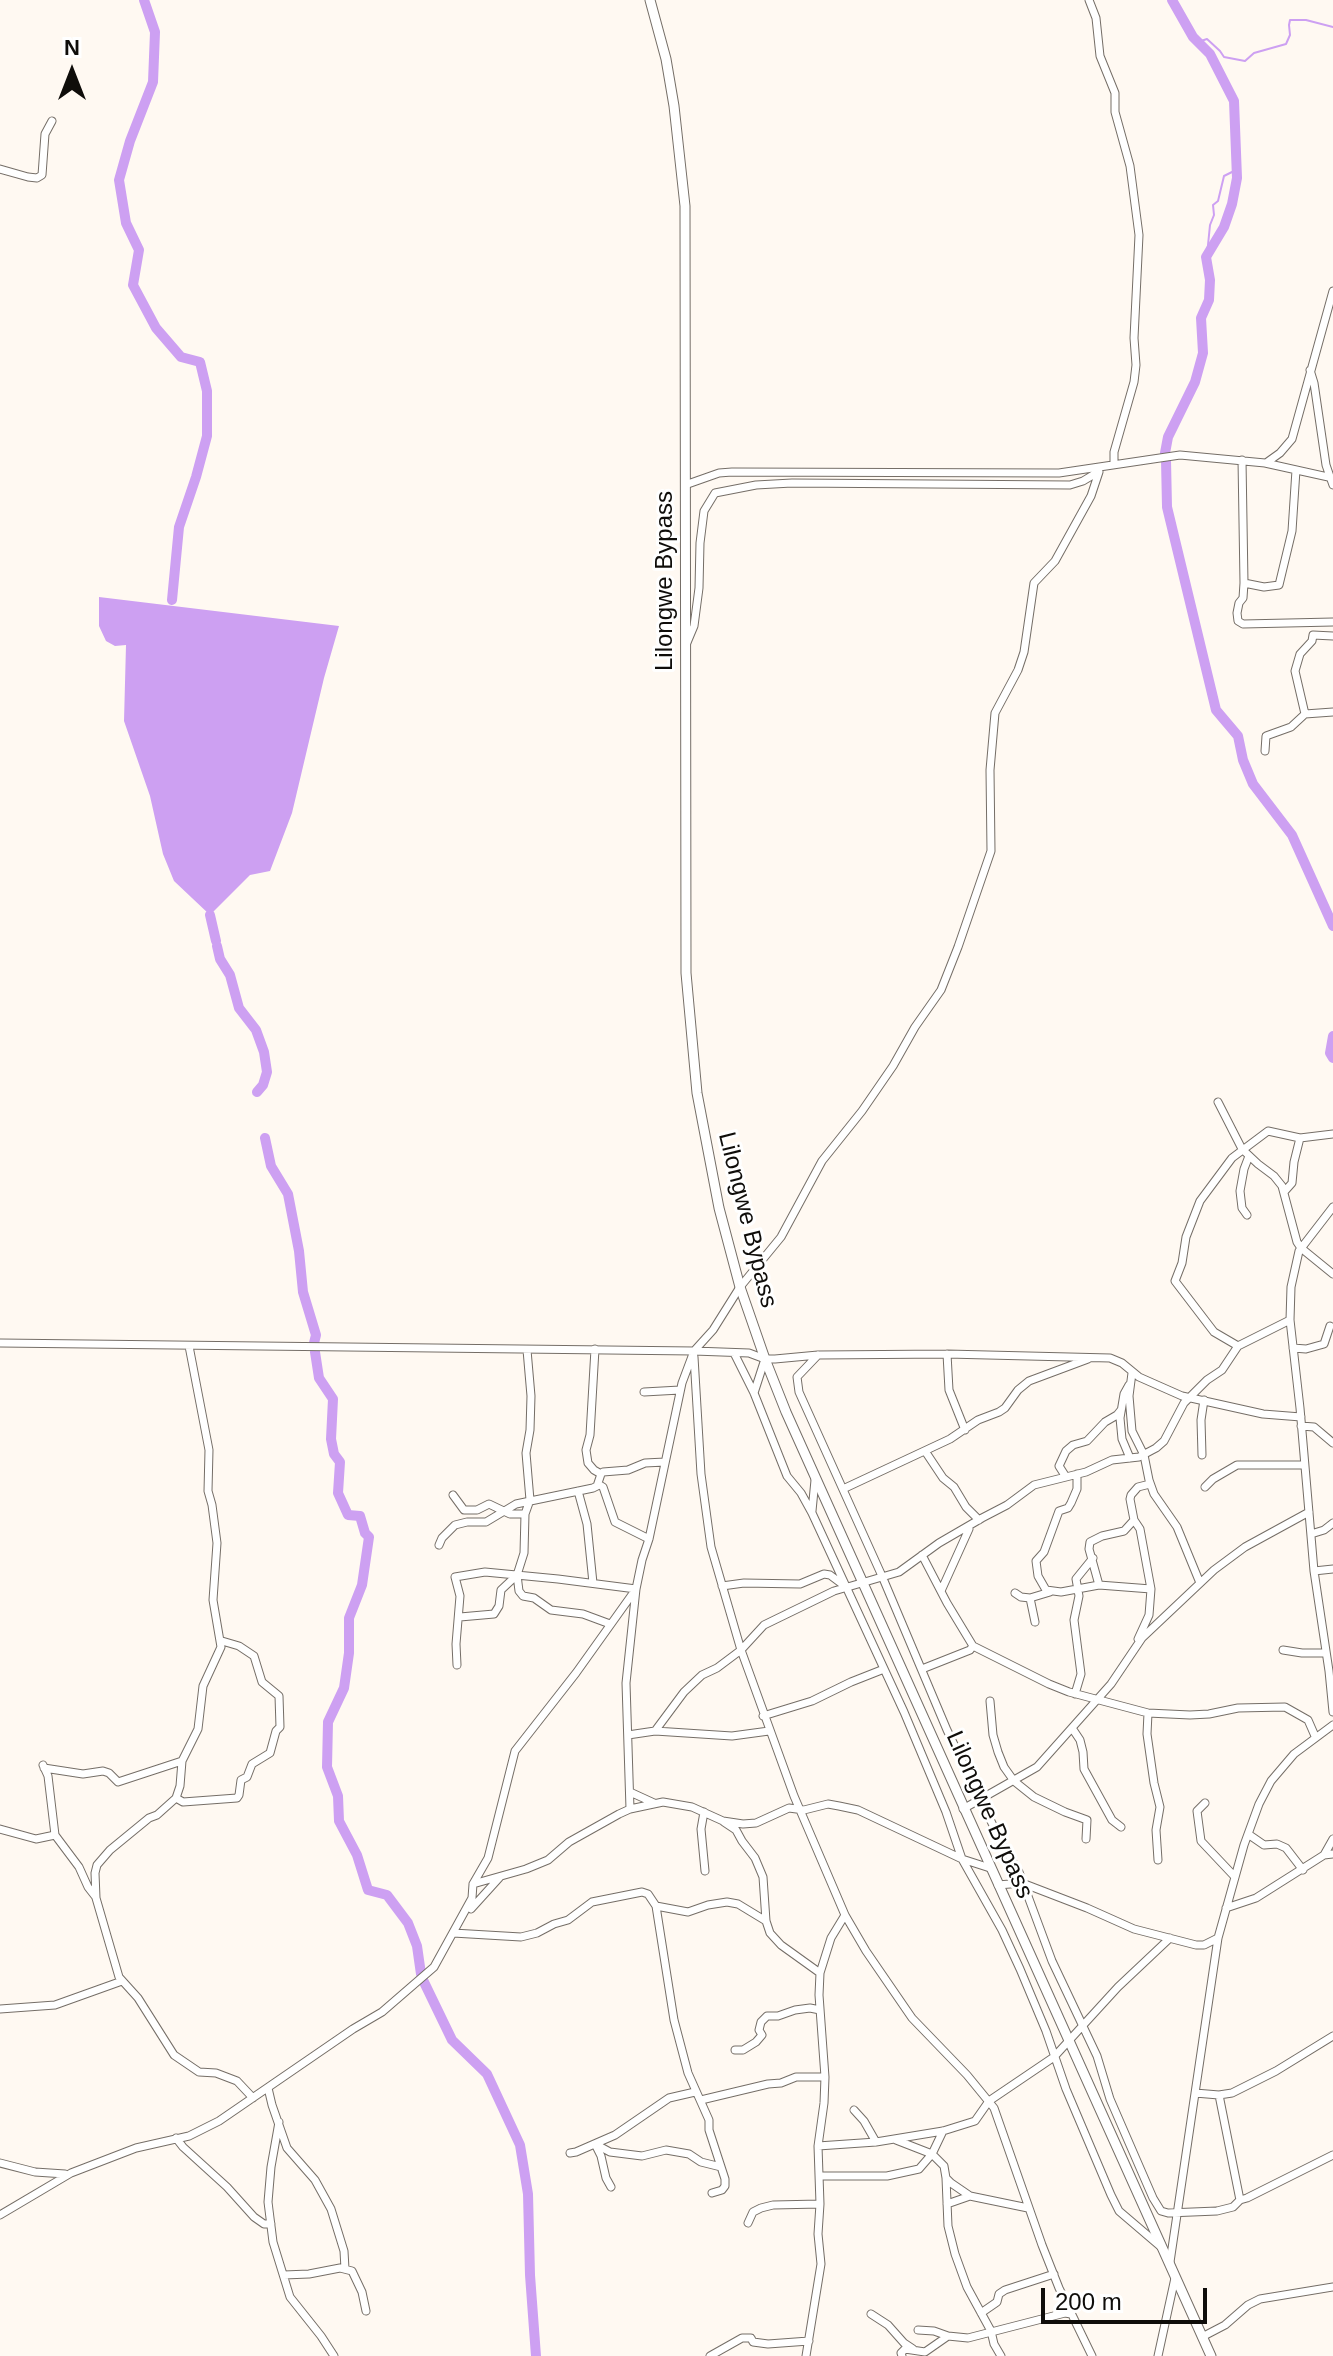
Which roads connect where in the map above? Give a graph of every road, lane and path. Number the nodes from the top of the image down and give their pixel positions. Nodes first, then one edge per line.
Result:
1 (650, 0) edge
2 (1089, 0) edge
3 (52, 121) dead end
4 (0, 169) edge
5 (1333, 291) edge
6 (1310, 369) junction
7 (1242, 460) junction
8 (1265, 463) junction
9 (1111, 464) junction
10 (1296, 470) junction
11 (1099, 472) junction
12 (1332, 480) edge
13 (685, 485) junction
14 (1244, 583) junction
15 (1333, 622) edge
16 (1333, 636) edge
17 (684, 651) junction
18 (1333, 712) edge
19 (1305, 714) junction
20 (1265, 751) dead end
21 (1218, 1102) dead end
22 (1333, 1134) edge
23 (1300, 1138) junction
24 (1242, 1149) junction
25 (1249, 1156) junction
26 (1284, 1192) junction
27 (1333, 1207) edge
28 (1247, 1215) dead end
29 (1301, 1248) junction
30 (1333, 1274) edge
31 (740, 1287) junction
32 (1290, 1320) junction
33 (1330, 1326) dead end
34 (0, 1343) edge
35 (189, 1346) junction
36 (1238, 1346) junction
37 (1293, 1348) junction
38 (595, 1349) junction
39 (527, 1350) junction
40 (694, 1351) junction
41 (734, 1353) junction
42 (947, 1354) junction
43 (818, 1355) junction
44 (1093, 1357) junction
45 (765, 1359) junction
46 (1132, 1373) junction
47 (1130, 1383) junction
48 (680, 1390) junction
49 (644, 1392) dead end
50 (754, 1393) junction
51 (1190, 1397) junction
52 (1204, 1400) junction
53 (1121, 1410) junction
54 (1301, 1421) junction
55 (965, 1430) junction
56 (1332, 1442) edge
57 (925, 1451) junction
58 (1144, 1455) junction
59 (1202, 1455) dead end
60 (1130, 1458) junction
61 (665, 1462) junction
62 (1304, 1465) junction
63 (601, 1474) junction
64 (1077, 1474) junction
65 (815, 1477) junction
66 (1066, 1477) junction
67 (598, 1484) junction
68 (1150, 1484) junction
69 (1205, 1487) dead end
70 (843, 1489) junction
71 (578, 1491) junction
72 (453, 1495) dead end
73 (530, 1500) junction
74 (504, 1511) junction
75 (1309, 1512) junction
76 (812, 1513) junction
77 (525, 1514) junction
78 (979, 1520) junction
79 (1134, 1520) junction
80 (1333, 1523) edge
81 (970, 1527) junction
82 (1311, 1534) junction
83 (649, 1539) junction
84 (439, 1545) dead end
85 (922, 1555) junction
86 (1093, 1558) junction
87 (1333, 1569) edge
88 (1314, 1571) junction
89 (517, 1575) junction
90 (882, 1576) junction
91 (861, 1581) junction
92 (593, 1583) junction
93 (1200, 1583) junction
94 (1099, 1585) junction
95 (722, 1586) junction
96 (845, 1587) junction
97 (636, 1589) junction
98 (1151, 1589) junction
99 (1078, 1590) junction
100 (941, 1591) junction
101 (1050, 1592) junction
102 (1015, 1593) dead end
103 (1030, 1598) junction
104 (460, 1617) junction
105 (1035, 1622) dead end
106 (610, 1624) junction
107 (222, 1641) junction
108 (973, 1646) junction
109 (1135, 1648) junction
110 (741, 1650) junction
111 (1283, 1650) dead end
112 (1326, 1653) junction
113 (457, 1665) dead end
114 (884, 1669) junction
115 (922, 1669) junction
116 (1075, 1694) junction
117 (1099, 1699) junction
118 (990, 1701) dead end
119 (1333, 1712) edge
120 (1148, 1713) junction
121 (763, 1716) junction
122 (1330, 1727) edge
123 (1072, 1728) junction
124 (655, 1731) junction
125 (769, 1731) junction
126 (628, 1735) junction
127 (1315, 1736) junction
128 (1333, 1737) edge
129 (182, 1761) junction
130 (1014, 1781) junction
131 (630, 1792) junction
132 (176, 1798) junction
133 (981, 1799) junction
134 (654, 1803) junction
135 (1205, 1803) dead end
136 (630, 1809) junction
137 (800, 1809) junction
138 (963, 1809) junction
139 (704, 1812) junction
140 (723, 1821) junction
141 (1121, 1827) dead end
142 (0, 1829) edge
143 (1248, 1834) junction
144 (55, 1835) junction
145 (1086, 1839) dead end
146 (1333, 1839) edge
147 (1329, 1855) edge
148 (962, 1859) junction
149 (1158, 1860) dead end
150 (990, 1868) junction
151 (1303, 1870) junction
152 (705, 1871) dead end
153 (502, 1875) junction
154 (1235, 1877) junction
155 (1022, 1883) junction
156 (473, 1884) junction
157 (998, 1885) junction
158 (96, 1898) junction
159 (656, 1906) junction
160 (1226, 1908) junction
161 (845, 1915) junction
162 (766, 1921) junction
163 (453, 1933) junction
164 (1170, 1938) junction
165 (1218, 1938) junction
166 (820, 1973) junction
167 (122, 1981) junction
168 (0, 2009) edge
169 (820, 2010) junction
170 (1083, 2027) junction
171 (1333, 2036) edge
172 (1069, 2043) junction
173 (735, 2050) dead end
174 (1054, 2057) junction
175 (825, 2077) junction
176 (268, 2088) junction
177 (695, 2092) junction
178 (1195, 2093) junction
179 (1219, 2095) junction
180 (253, 2098) junction
181 (701, 2100) junction
182 (989, 2101) junction
183 (854, 2110) dead end
184 (279, 2122) junction
185 (943, 2131) junction
186 (176, 2138) junction
187 (893, 2139) junction
188 (876, 2142) junction
189 (595, 2144) junction
190 (818, 2146) junction
191 (570, 2153) dead end
192 (932, 2154) junction
193 (1333, 2155) edge
194 (0, 2163) edge
195 (721, 2167) junction
196 (71, 2173) junction
197 (819, 2176) junction
198 (946, 2178) junction
199 (611, 2187) dead end
200 (712, 2193) dead end
201 (970, 2196) junction
202 (1240, 2200) junction
203 (820, 2204) junction
204 (947, 2204) junction
205 (1028, 2208) junction
206 (1179, 2213) junction
207 (0, 2215) edge
208 (748, 2223) dead end
209 (271, 2224) junction
210 (1160, 2246) junction
211 (1169, 2266) junction
212 (345, 2269) junction
213 (1054, 2274) junction
214 (284, 2275) junction
215 (1175, 2278) junction
216 (1333, 2287) edge
217 (366, 2311) dead end
218 (981, 2313) junction
219 (871, 2314) dead end
220 (1071, 2314) junction
221 (918, 2330) dead end
222 (991, 2331) junction
223 (948, 2336) junction
224 (1202, 2337) junction
225 (809, 2341) junction
226 (917, 2351) junction
227 (334, 2356) edge
228 (710, 2356) edge
229 (806, 2356) edge
230 (902, 2356) edge
231 (925, 2356) edge
232 (1001, 2356) edge
233 (1092, 2356) edge
234 (1158, 2356) edge
235 (1211, 2356) edge

1 - 13 main road, Lilongwe Bypass
2 - 9 street
3 - 4 street
5 - 6 street
6 - 8 street
6 - 12 street
7 - 8 street
7 - 9 street
7 - 14 street
8 - 10 street
9 - 11 street
9 - 13 street
10 - 12 street
10 - 14 street
11 - 17 street
11 - 31 street
13 - 17 main road, Lilongwe Bypass
14 - 15 street
16 - 19 street
17 - 31 main road, Lilongwe Bypass
18 - 19 street
19 - 20 street
21 - 24 street
22 - 23 street
23 - 24 street
23 - 26 street
24 - 25 street
24 - 36 street
25 - 26 street
25 - 28 street
26 - 29 street
27 - 29 street
29 - 30 street
29 - 32 street
31 - 40 street
31 - 45 main road, Lilongwe Bypass
32 - 36 street
32 - 37 street
33 - 37 street
34 - 35 street
35 - 39 street
35 - 107 street
36 - 51 street
37 - 54 street
38 - 39 street
38 - 40 street
38 - 63 street
39 - 73 street
40 - 41 street
40 - 48 street
40 - 95 street
41 - 45 street
41 - 50 street
42 - 43 street
42 - 44 street
42 - 55 street
43 - 45 street
43 - 70 street
44 - 46 street
44 - 55 street
45 - 50 street
45 - 65 main road, Lilongwe Bypass
46 - 47 street
46 - 51 street
47 - 53 street
47 - 58 street
48 - 49 street
48 - 61 street
50 - 76 street
51 - 52 street
51 - 58 street
52 - 54 street
52 - 59 street
53 - 60 street
53 - 66 street
54 - 56 street
54 - 62 street
55 - 57 street
57 - 70 street
57 - 78 street
58 - 60 street
58 - 68 street
60 - 64 street
61 - 63 street
61 - 83 street
62 - 69 street
62 - 75 street
63 - 67 street
64 - 66 street
64 - 101 street
65 - 76 street
65 - 91 main road, Lilongwe Bypass
66 - 78 street
67 - 71 street
67 - 83 street
68 - 79 street
68 - 93 street
70 - 90 street
71 - 73 street
71 - 92 street
72 - 74 street
73 - 74 street
73 - 77 street
74 - 77 street
74 - 84 street
75 - 82 street
75 - 93 street
76 - 96 street
77 - 89 street
78 - 81 street
79 - 86 street
79 - 98 street
80 - 82 street
81 - 85 street
81 - 100 street
82 - 88 street
83 - 97 street
85 - 90 street
85 - 100 street
86 - 94 street
86 - 99 street
87 - 88 street
88 - 112 street
89 - 92 street
89 - 104 street
89 - 104 street
89 - 106 street
90 - 91 street
90 - 115 street
91 - 96 street
91 - 138 main road, Lilongwe Bypass
92 - 97 street
93 - 109 street
94 - 98 street
94 - 99 street
95 - 96 street
95 - 110 street
96 - 110 street
96 - 114 street
97 - 106 street
97 - 126 street
98 - 109 street
99 - 101 street
99 - 116 street
100 - 108 street
101 - 103 street
102 - 103 street
103 - 105 street
104 - 113 street
106 - 156 street
107 - 129 street
107 - 132 street
108 - 115 street
108 - 116 street
109 - 117 street
110 - 121 street
110 - 124 street
111 - 112 street
112 - 119 street
114 - 121 street
114 - 148 street
115 - 133 street
116 - 117 street
117 - 120 street
117 - 123 street
118 - 130 street
120 - 127 street
120 - 149 street
121 - 125 street
122 - 127 street
122 - 128 street
123 - 130 street
123 - 141 street
124 - 125 street
124 - 126 street
125 - 137 street
126 - 131 street
127 - 143 street
129 - 132 street
129 - 144 street
130 - 133 street
130 - 145 street
131 - 134 street
131 - 136 street
132 - 158 street
133 - 138 street
133 - 155 street
134 - 136 street
134 - 139 street
135 - 154 street
136 - 153 street
137 - 140 street
137 - 148 street
137 - 161 street
138 - 150 main road, Lilongwe Bypass
139 - 140 street
139 - 152 street
140 - 162 street
142 - 144 street
143 - 151 street
143 - 154 street
144 - 158 street
146 - 147 street
147 - 151 street
148 - 150 street
148 - 174 street
150 - 157 main road, Lilongwe Bypass
151 - 160 street
153 - 156 street
153 - 163 street
154 - 160 street
155 - 157 street
155 - 164 street
155 - 170 street
156 - 163 street
157 - 172 main road, Lilongwe Bypass
158 - 167 street
159 - 162 street
159 - 163 street
159 - 177 street
160 - 165 street
161 - 166 street
161 - 182 street
162 - 166 street
163 - 176 street
164 - 165 street
164 - 170 street
165 - 178 street
166 - 169 street
167 - 168 street
167 - 180 street
169 - 173 street
169 - 175 street
170 - 172 street
170 - 206 street
171 - 179 street
172 - 174 street
172 - 210 main road, Lilongwe Bypass
174 - 182 street
174 - 210 street
175 - 181 street
175 - 190 street
176 - 180 street
176 - 184 street
177 - 181 street
177 - 189 street
178 - 179 street
178 - 206 street
179 - 202 street
180 - 186 street
181 - 195 street
182 - 185 street
182 - 205 street
183 - 188 street
184 - 209 street
184 - 212 street
185 - 187 street
185 - 192 street
186 - 196 street
186 - 209 street
187 - 188 street
187 - 192 street
188 - 190 street
189 - 191 street
189 - 195 street
189 - 199 street
190 - 197 street
192 - 197 street
192 - 198 street
193 - 202 street
194 - 196 street
195 - 200 street
196 - 207 street
197 - 203 street
198 - 201 street
198 - 204 street
201 - 204 street
201 - 205 street
202 - 206 street
203 - 208 street
203 - 225 street
204 - 218 street
205 - 213 street
206 - 211 street
209 - 214 street
210 - 211 main road, Lilongwe Bypass
211 - 215 main road, Lilongwe Bypass
212 - 214 street
212 - 217 street
213 - 218 street
213 - 220 street
214 - 227 street
215 - 224 main road, Lilongwe Bypass
215 - 234 street
216 - 224 street
218 - 222 street
219 - 226 street
220 - 222 street
220 - 233 street
221 - 223 street
222 - 223 street
222 - 232 street
223 - 226 street
224 - 235 main road, Lilongwe Bypass
225 - 228 street
225 - 229 street
226 - 230 street
226 - 231 street

